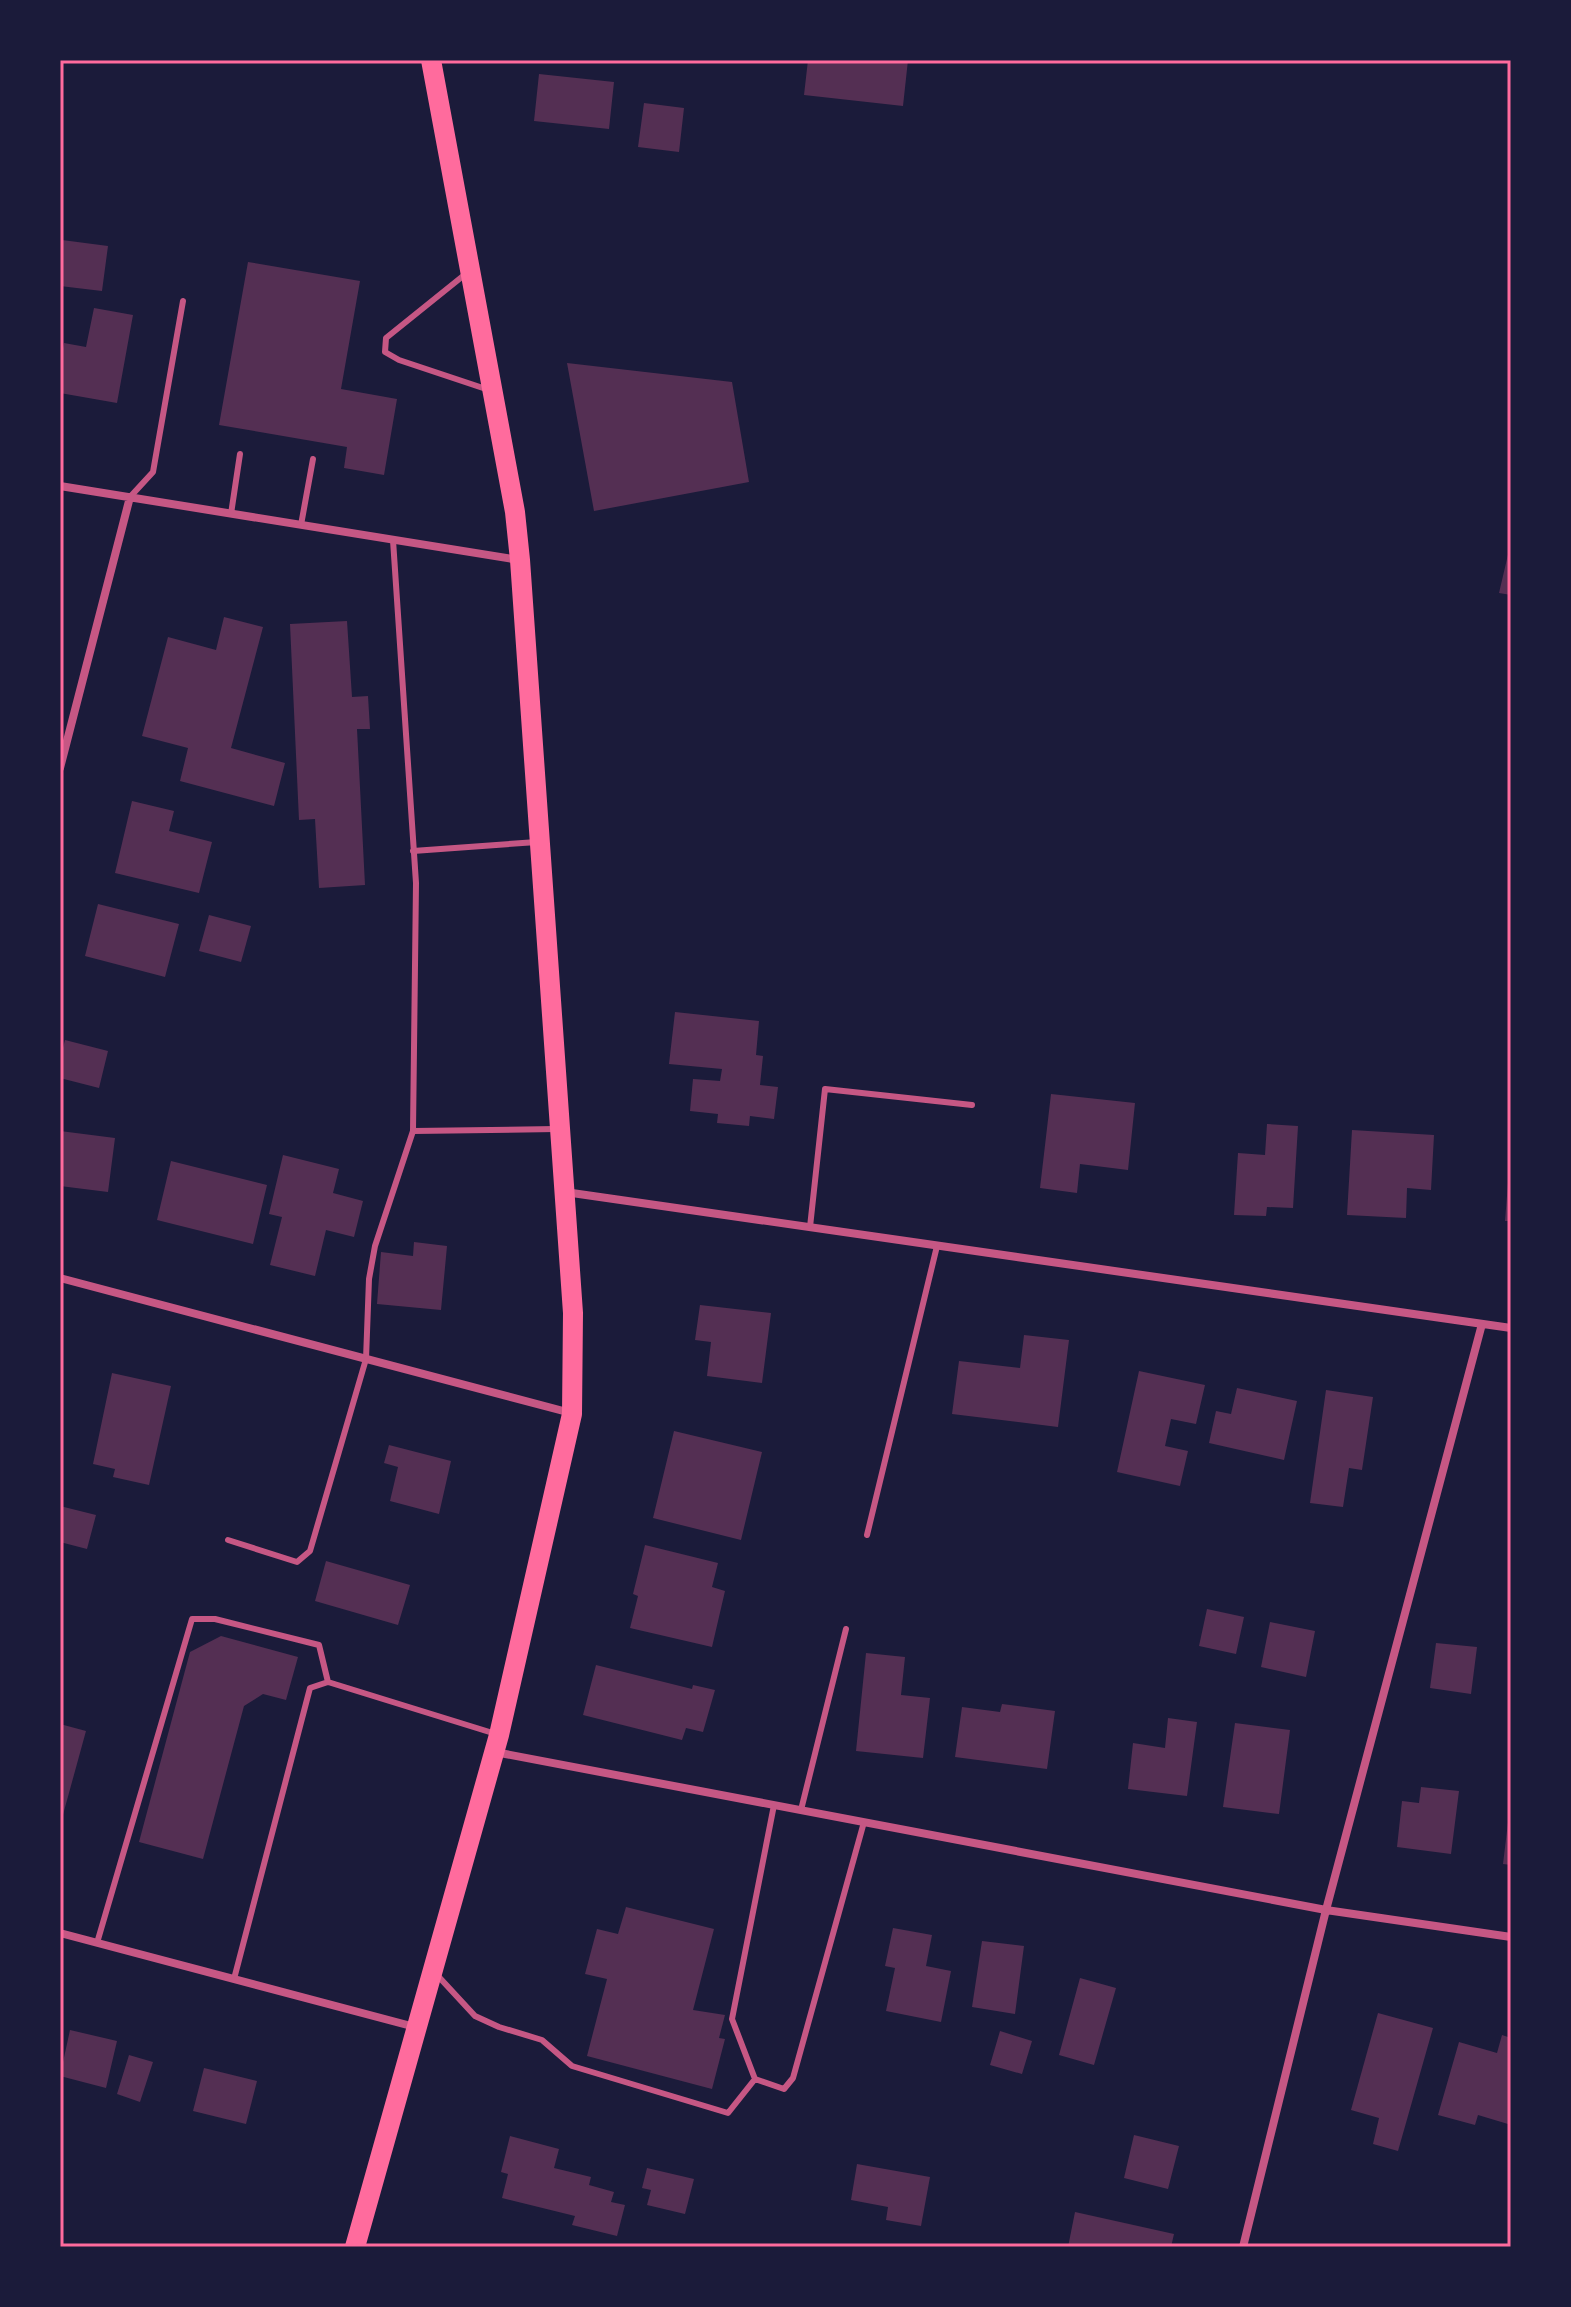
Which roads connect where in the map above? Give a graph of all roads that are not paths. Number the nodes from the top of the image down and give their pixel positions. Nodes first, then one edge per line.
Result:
1 (431, 60) edge
2 (470, 270) junction
3 (183, 301) dead end
4 (492, 391) junction
5 (240, 454) dead end
6 (313, 459) dead end
7 (60, 486) edge
8 (130, 497) junction
9 (231, 514) junction
10 (301, 525) junction
11 (393, 540) junction
12 (520, 560) junction
13 (60, 768) edge
14 (540, 842) junction
15 (413, 851) junction
16 (972, 1105) dead end
17 (560, 1129) junction
18 (413, 1131) junction
19 (565, 1192) junction
20 (810, 1227) junction
21 (937, 1246) junction
22 (60, 1278) edge
23 (1482, 1324) junction
24 (1511, 1328) edge
25 (366, 1359) junction
26 (572, 1414) junction
27 (867, 1535) dead end
28 (228, 1540) dead end
29 (846, 1629) dead end
30 (328, 1682) junction
31 (497, 1744) junction
32 (774, 1805) junction
33 (801, 1810) junction
34 (864, 1822) junction
35 (1326, 1910) junction
36 (60, 1933) edge
37 (1511, 1937) edge
38 (97, 1943) junction
39 (431, 1969) junction
40 (234, 1979) junction
41 (415, 2027) junction
42 (755, 2079) junction
43 (355, 2247) edge
44 (1243, 2247) edge

1 - 2 main road
2 - 4 main road
2 - 4 lane
3 - 8 lane
4 - 12 main road
5 - 9 lane
6 - 10 lane
7 - 8 street
8 - 9 street
8 - 13 street
9 - 10 street
10 - 11 street
11 - 12 street
11 - 15 lane
12 - 14 main road
14 - 15 lane
14 - 17 main road
15 - 18 lane
16 - 20 lane
17 - 18 lane
17 - 19 main road
18 - 25 lane
19 - 20 street
19 - 26 main road
20 - 21 street
21 - 23 street
21 - 27 lane
22 - 25 street
23 - 24 street
23 - 35 street
25 - 26 street
25 - 28 lane
26 - 31 main road
29 - 33 lane
30 - 31 lane
30 - 38 lane
30 - 40 lane
31 - 32 street
31 - 39 main road
32 - 33 street
32 - 42 lane
33 - 34 street
34 - 35 street
34 - 42 lane
35 - 37 street
35 - 44 street
36 - 38 street
38 - 40 street
39 - 41 main road
39 - 42 lane
40 - 41 street
41 - 43 main road

